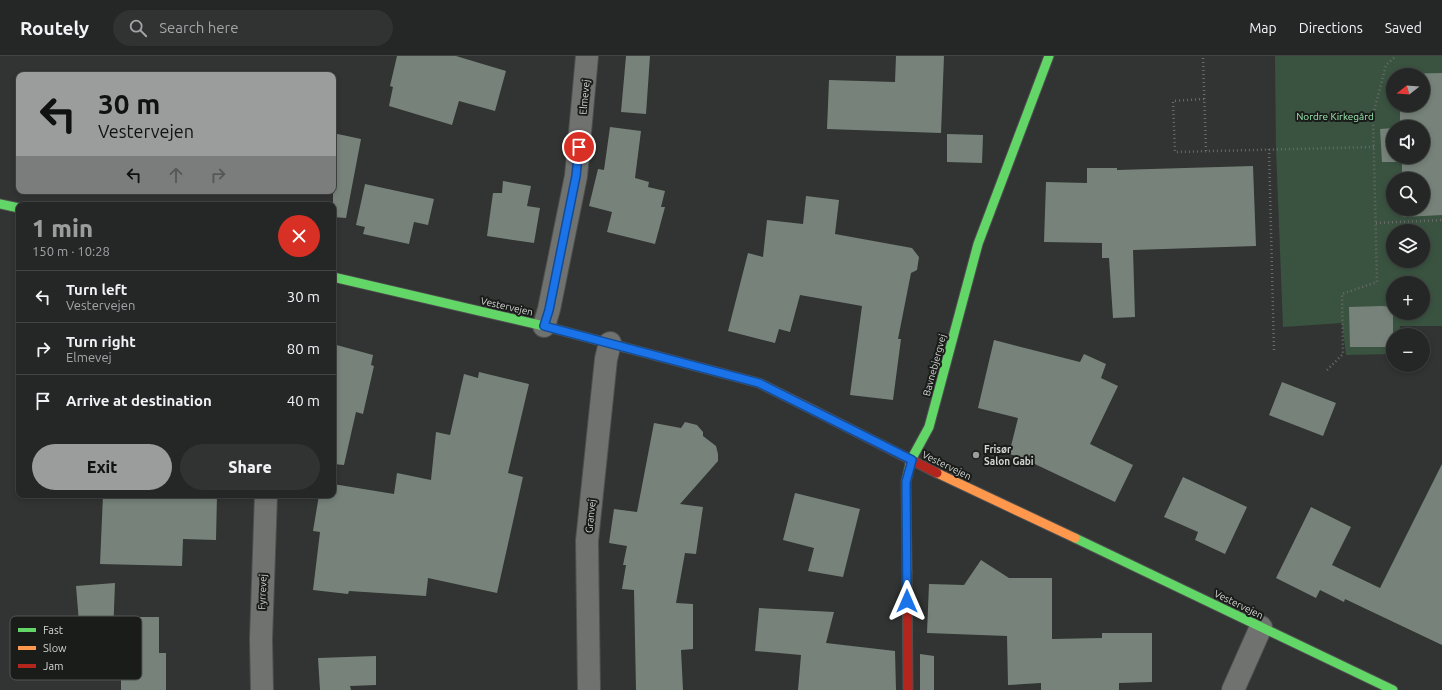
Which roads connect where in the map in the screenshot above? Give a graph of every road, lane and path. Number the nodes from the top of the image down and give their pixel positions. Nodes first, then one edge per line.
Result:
1 (587, 56) edge
2 (1049, 56) edge
3 (1396, 56) edge
4 (1202, 58) dead end
5 (1204, 99) junction
6 (1374, 147) junction
7 (1269, 150) junction
8 (1206, 151) junction
9 (0, 204) edge
10 (16, 207) edge
11 (1442, 220) edge
12 (1376, 222) junction
13 (336, 278) edge
14 (544, 326) junction
15 (610, 343) junction
16 (1274, 351) dead end
17 (1327, 370) dead end
18 (912, 460) junction
19 (266, 498) edge
20 (1261, 627) junction
21 (262, 690) edge
22 (589, 690) edge
23 (908, 690) edge
24 (1233, 690) edge
25 (1393, 690) edge

1 - 14 street, Elmevej
2 - 18 street, Bavnebjergvej
3 - 6 path
4 - 5 path
5 - 8 path
5 - 8 path
6 - 7 path
6 - 12 path
7 - 8 path
7 - 16 path
9 - 10 street
11 - 12 path
12 - 17 path
13 - 14 street, Vestervejen
14 - 15 street, Vestervejen
15 - 18 street, Vestervejen
15 - 22 street, Granvej
18 - 20 street, Vestervejen
18 - 23 street, Bavnebjergvej
19 - 21 street, Fyrrevej
20 - 24 street
20 - 25 street, Vestervejen

